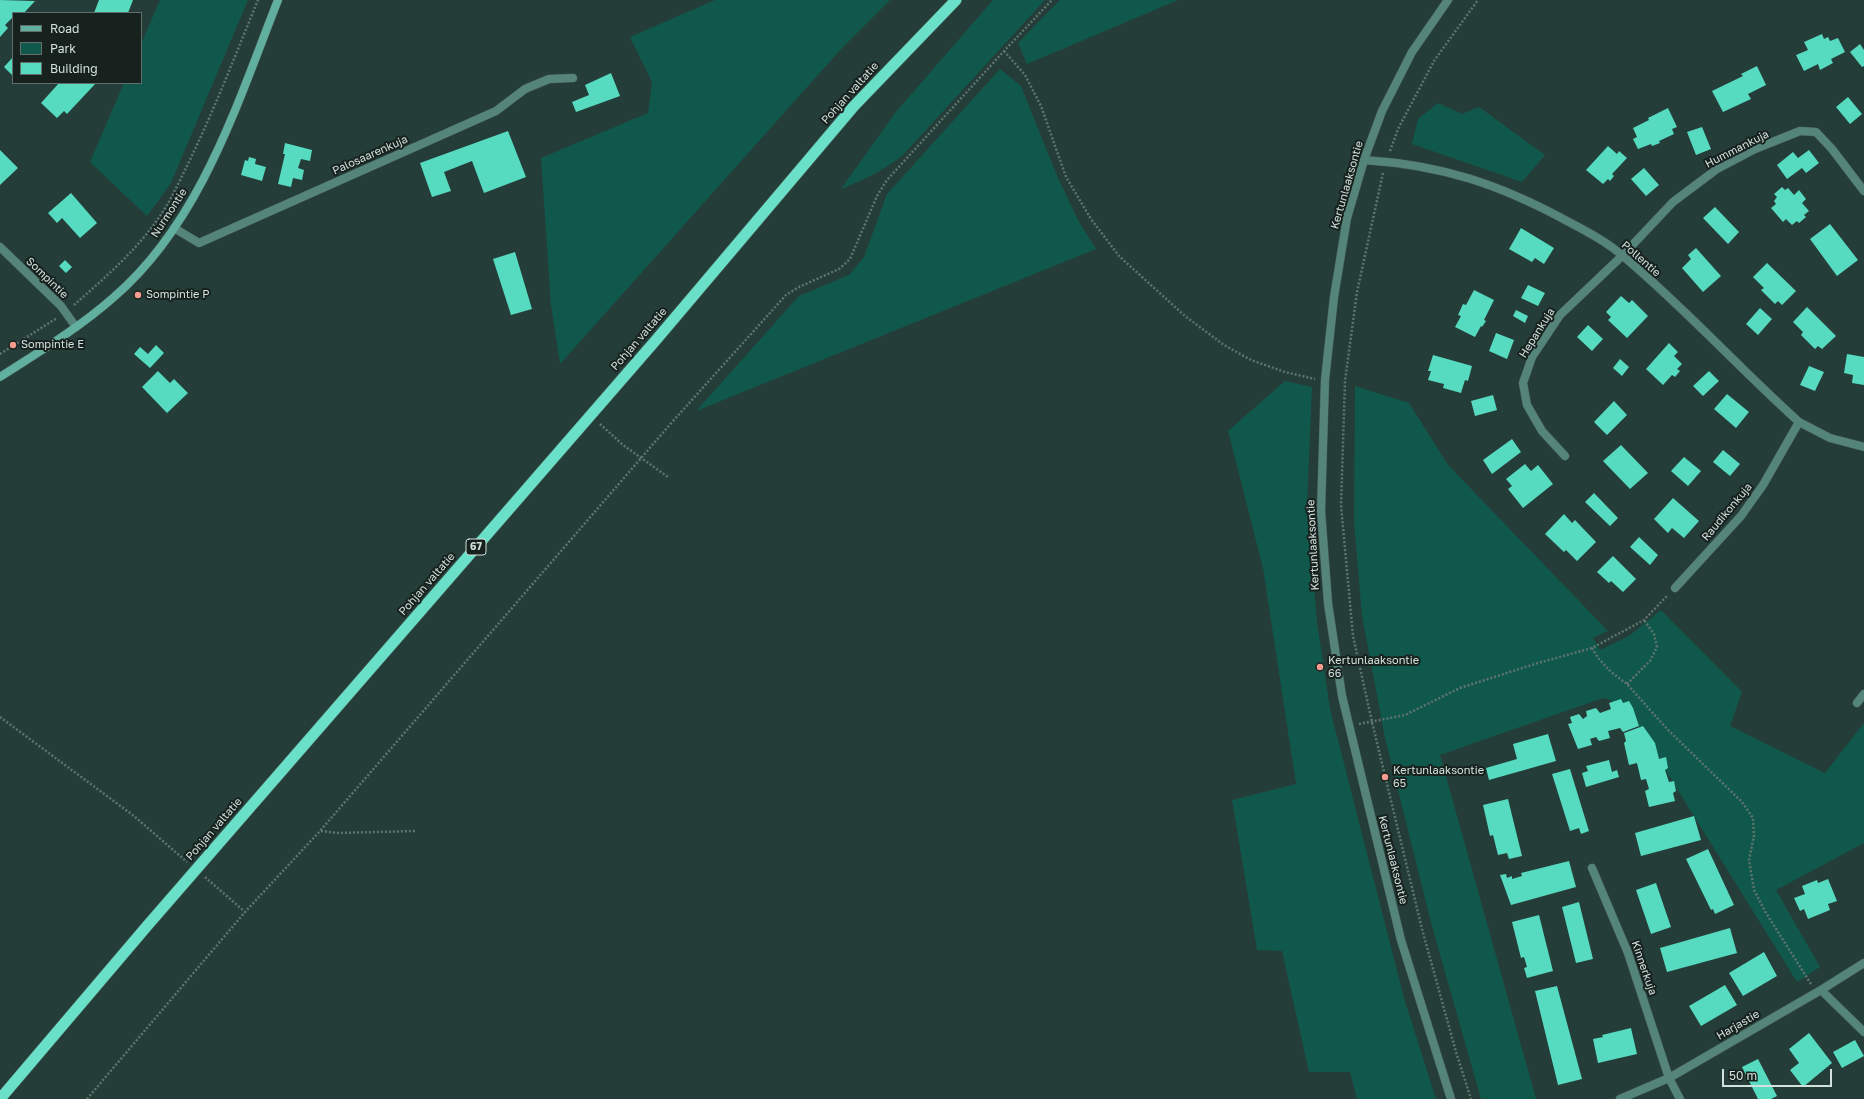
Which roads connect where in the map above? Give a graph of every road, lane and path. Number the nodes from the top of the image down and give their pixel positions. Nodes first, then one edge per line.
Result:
1 (258, 0) edge
2 (278, 0) edge
3 (956, 0) edge
4 (1052, 0) edge
5 (1448, 0) edge
6 (1478, 0) edge
7 (1004, 51) junction
8 (573, 78) dead end
9 (1364, 160) junction
10 (1385, 162) junction
11 (1864, 191) edge
12 (174, 228) junction
13 (0, 247) edge
14 (1622, 255) junction
15 (65, 312) junction
16 (76, 327) junction
17 (0, 354) edge
18 (0, 378) edge
19 (1325, 380) junction
20 (1345, 381) junction
21 (591, 415) junction
22 (1799, 422) junction
23 (1864, 447) edge
24 (1565, 456) dead end
25 (643, 458) junction
26 (668, 477) dead end
27 (1675, 588) joint
28 (1644, 620) junction
29 (1592, 648) junction
30 (1627, 684) junction
31 (1864, 694) edge
32 (1857, 703) dead end
33 (0, 716) edge
34 (1372, 722) junction
35 (320, 831) junction
36 (415, 831) dead end
37 (1592, 868) dead end
38 (196, 870) junction
39 (245, 912) junction
40 (1864, 963) edge
41 (1819, 992) junction
42 (1864, 1032) edge
43 (1669, 1078) junction
44 (0, 1099) edge
45 (87, 1099) edge
46 (1451, 1099) edge
47 (1471, 1099) edge
48 (1620, 1099) edge
49 (1680, 1099) edge

1 - 15 path
2 - 12 main road, Nurmontie
3 - 21 highway, Pohjan valtatie / 67
4 - 7 path
5 - 9 street, Kertunlaaksontie
6 - 10 path
7 - 19 path
7 - 25 path
8 - 12 street, Palosaarenkuja
9 - 10 street, Pollentie
9 - 19 street, Kertunlaaksontie
10 - 14 street, Pollentie
10 - 20 path
11 - 14 street, Hummankuja
12 - 16 main road, Nurmontie
13 - 15 street, Sompintie
14 - 22 street, Pollentie
14 - 24 street, Hepankuja
15 - 16 street, Sompintie
15 - 17 path
16 - 18 main road, Nurmontie
19 - 20 path
19 - 46 street, Kertunlaaksontie
20 - 34 path
21 - 25 path
21 - 38 highway, Pohjan valtatie / 67
22 - 23 street, Pollentie
22 - 27 street, Raudikonkuja
25 - 26 path
25 - 35 path
27 - 28 path
28 - 29 path
28 - 30 path
29 - 30 path
29 - 34 path
30 - 41 path
31 - 32 street
33 - 38 path
34 - 47 path
35 - 36 path
35 - 39 path
37 - 43 street, Kinnerkuja
38 - 39 path
38 - 44 highway, Pohjan valtatie / 67
39 - 45 path
40 - 41 street, Harjastie
41 - 42 street
41 - 43 street, Harjastie
43 - 48 street, Harjastie
43 - 49 street, Kinnerkuja

